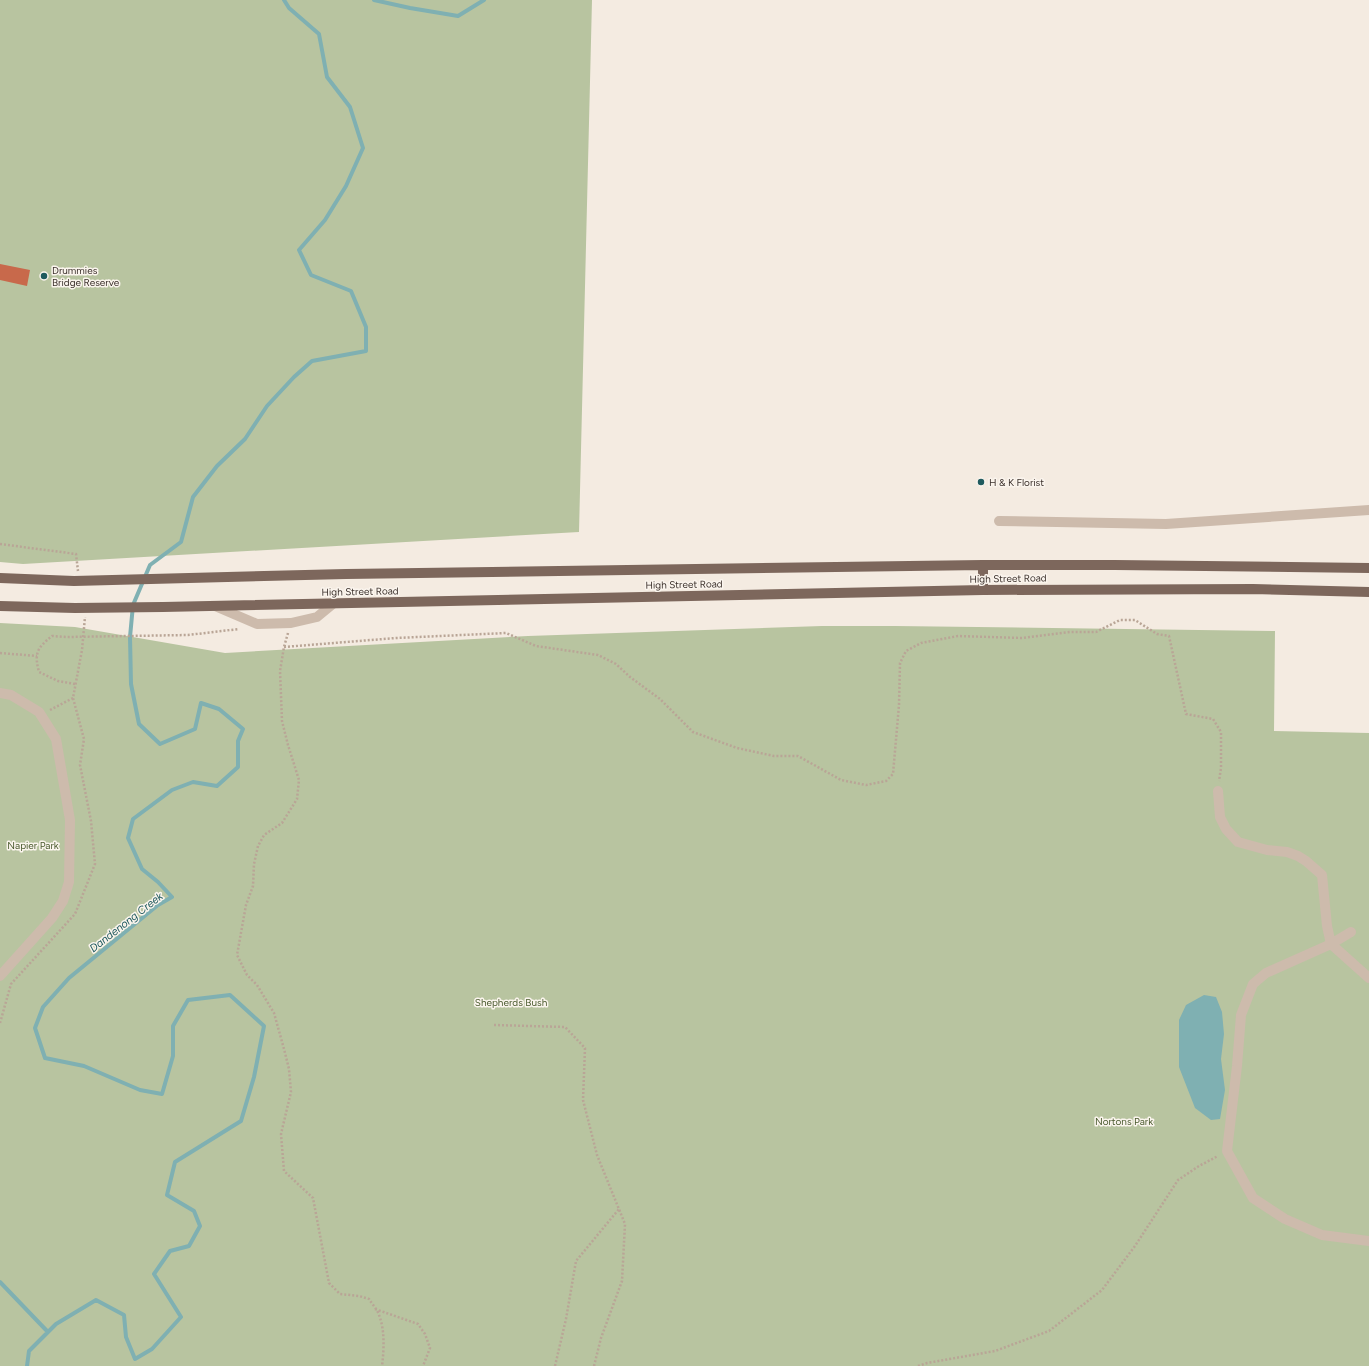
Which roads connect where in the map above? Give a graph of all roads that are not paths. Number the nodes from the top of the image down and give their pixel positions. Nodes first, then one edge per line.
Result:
1 (1369, 510) edge
2 (999, 520) dead end
3 (983, 565) junction
4 (1369, 568) edge
5 (0, 578) edge
6 (983, 590) junction
7 (1369, 592) edge
8 (334, 603) junction
9 (0, 606) edge
10 (215, 606) junction
11 (0, 693) edge
12 (1218, 791) road end
13 (1351, 932) dead end
14 (1331, 944) junction
15 (0, 976) edge
16 (1369, 978) edge
17 (1369, 1241) edge

1 - 2 lane
3 - 4 main road, High Street Road
3 - 5 main road, High Street Road
3 - 6 main road
6 - 7 main road, High Street Road
6 - 8 main road, High Street Road
8 - 10 main road, High Street Road
8 - 10 lane
9 - 10 main road, High Street Road
11 - 15 lane
12 - 14 lane
13 - 14 lane
14 - 16 lane
14 - 17 lane

